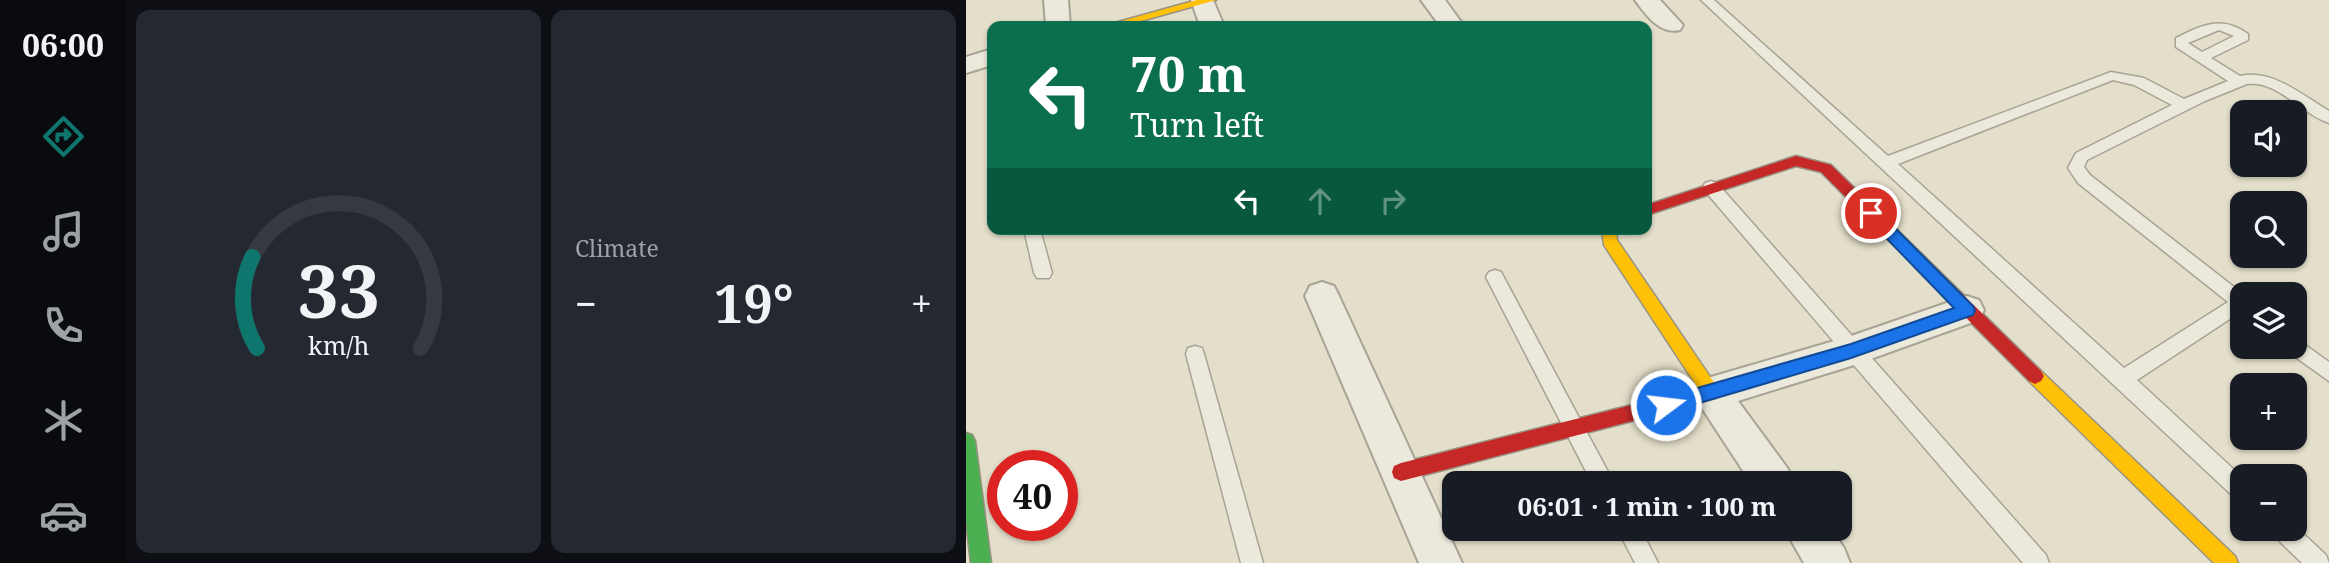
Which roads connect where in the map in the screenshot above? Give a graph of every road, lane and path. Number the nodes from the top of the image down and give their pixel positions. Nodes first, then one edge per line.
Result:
1 (1056, 0) edge
2 (1433, 0) edge
3 (1647, 0) edge
4 (1707, 0) edge
5 (1206, 1) edge
6 (1058, 21) edge
7 (1129, 21) edge
8 (1211, 21) edge
9 (1448, 21) edge
10 (1671, 25) dead end
11 (2199, 58) dead end
12 (987, 59) edge
13 (966, 65) edge
14 (2239, 82) junction
15 (2183, 105) junction
16 (2329, 118) edge
17 (1886, 163) junction
18 (1711, 187) junction
19 (1652, 208) edge
20 (1034, 235) edge
21 (1609, 235) edge
22 (1043, 273) dead end
23 (1495, 277) dead end
24 (2230, 293) edge
25 (1322, 296) dead end
26 (1967, 310) junction
27 (2230, 310) edge
28 (1851, 351) junction
29 (1195, 355) dead end
30 (2307, 355) edge
31 (2329, 373) edge
32 (2123, 379) junction
33 (1711, 393) junction
34 (1574, 430) junction
35 (966, 441) edge
36 (1596, 471) edge
37 (1766, 471) edge
38 (1401, 472) junction
39 (2230, 480) edge
40 (1636, 541) edge
41 (1814, 541) edge
42 (2295, 541) edge
43 (981, 563) edge
44 (1252, 563) edge
45 (1441, 563) edge
46 (1647, 563) edge
47 (1829, 563) edge
48 (2038, 563) edge
49 (2228, 563) edge
50 (2318, 563) edge

1 - 6 street
2 - 9 street
3 - 10 street
4 - 17 lane
5 - 7 main road
5 - 8 street
11 - 14 lane
12 - 13 street
14 - 15 lane
14 - 16 lane
15 - 17 lane
15 - 24 lane
17 - 32 lane
18 - 19 main road
18 - 26 main road
18 - 28 lane
20 - 22 lane
21 - 33 main road
23 - 34 lane
25 - 38 street
26 - 28 street
26 - 49 main road
27 - 32 lane
28 - 33 street
28 - 48 lane
29 - 44 lane
30 - 31 lane
32 - 39 lane
33 - 34 main road
33 - 37 street
34 - 36 lane
34 - 38 main road
35 - 43 main road
38 - 45 street
40 - 46 lane
41 - 47 street
42 - 50 lane

